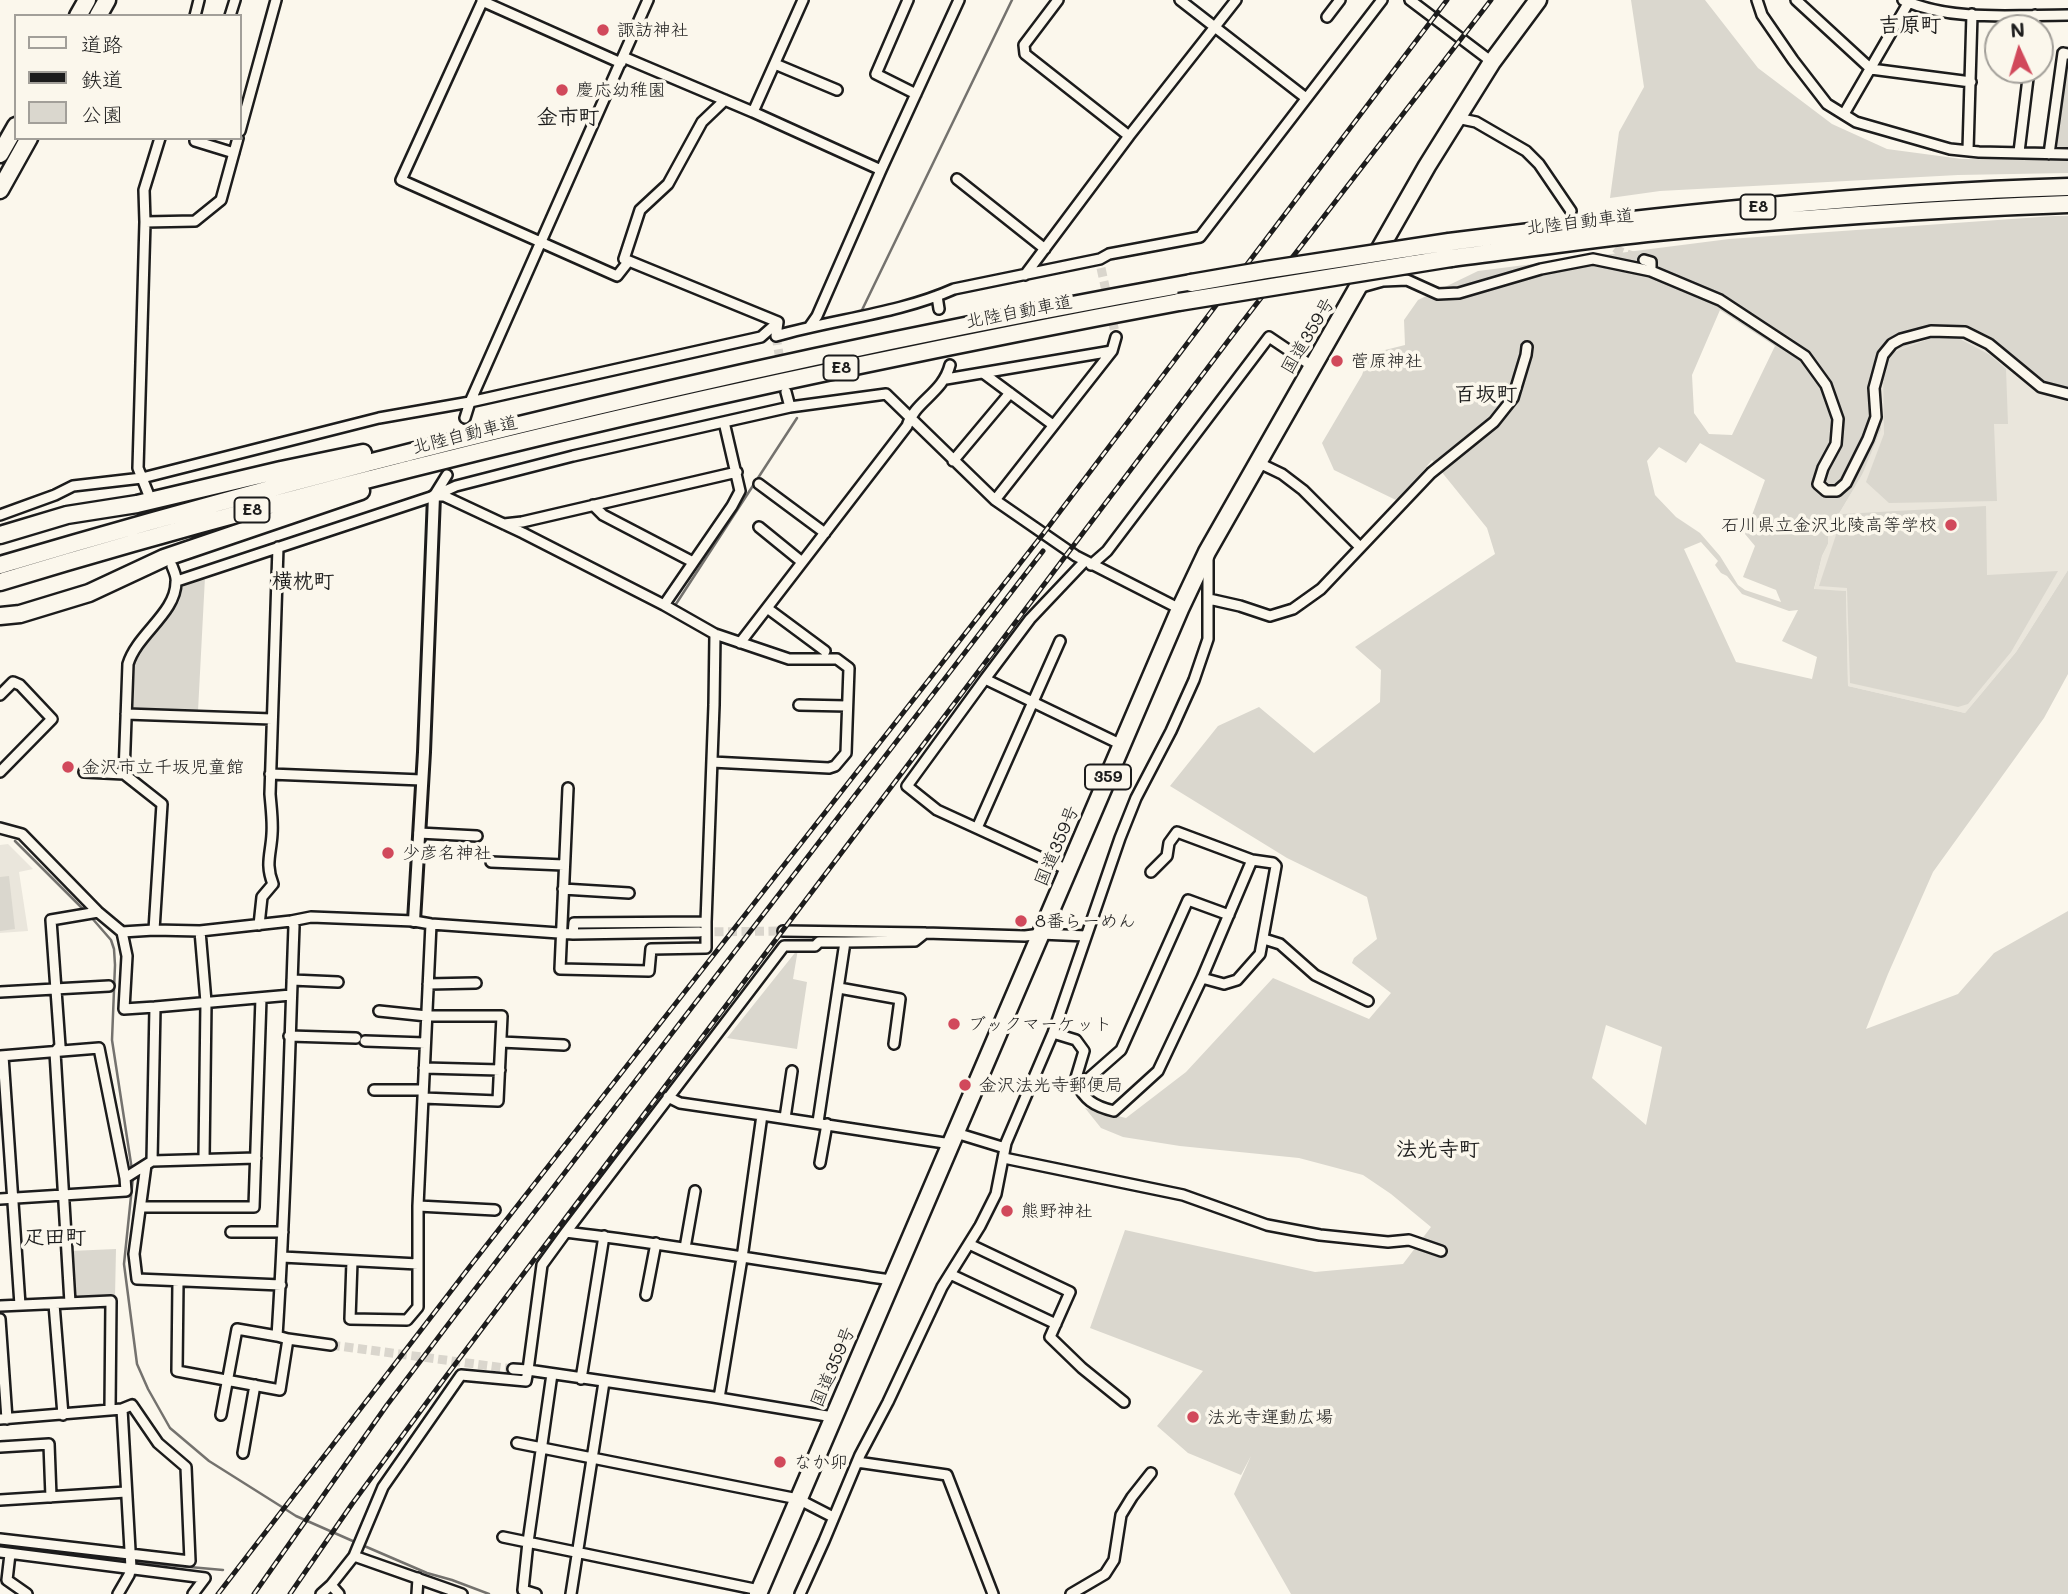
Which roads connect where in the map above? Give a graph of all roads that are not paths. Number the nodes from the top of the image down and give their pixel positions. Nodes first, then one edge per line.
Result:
1 (276, 0) edge
2 (482, 0) edge
3 (648, 0) edge
4 (803, 0) edge
5 (908, 0) edge
6 (1059, 0) edge
7 (1180, 0) edge
8 (1236, 0) edge
9 (1340, 0) edge
10 (1382, 0) edge
11 (1410, 0) edge
12 (1538, 0) edge
13 (1757, 0) edge
14 (1796, 0) edge
15 (958, 1) edge
16 (1908, 1) edge
17 (1972, 15) junction
18 (1984, 15) edge
19 (1327, 17) dead end
20 (1214, 28) junction
21 (2068, 54) edge
22 (622, 60) junction
23 (1492, 62) junction
24 (775, 64) junction
25 (1871, 69) junction
26 (1971, 82) junction
27 (2027, 84) edge
28 (836, 90) dead end
29 (916, 94) junction
30 (1306, 98) junction
31 (725, 100) junction
32 (753, 112) junction
33 (1844, 114) junction
34 (1457, 118) junction
35 (242, 124) edge
36 (14, 130) edge
37 (1129, 136) junction
38 (28, 140) edge
39 (159, 140) edge
40 (195, 140) edge
41 (237, 140) edge
42 (1968, 150) junction
43 (2019, 152) junction
44 (234, 153) junction
45 (0, 154) edge
46 (2049, 154) junction
47 (2068, 154) edge
48 (881, 170) junction
49 (957, 179) dead end
50 (2068, 187) edge
51 (0, 190) edge
52 (2068, 204) edge
53 (1571, 211) dead end
54 (145, 222) junction
55 (541, 242) junction
56 (1045, 248) junction
57 (1450, 250) junction
58 (1643, 260) tunnel mouth
59 (628, 261) junction
60 (1651, 271) junction
61 (1025, 275) junction
62 (1359, 288) junction
63 (937, 296) junction
64 (939, 309) dead end
65 (778, 322) junction
66 (810, 326) junction
67 (1116, 337) tunnel mouth
68 (1527, 347) dead end
69 (1112, 351) junction
70 (950, 365) dead end
71 (1312, 366) junction
72 (982, 373) junction
73 (946, 379) junction
74 (786, 392) dead end
75 (1010, 393) junction
76 (2068, 394) edge
77 (619, 400) junction
78 (470, 402) junction
79 (790, 407) junction
80 (465, 418) dead end
81 (909, 418) junction
82 (724, 422) junction
83 (1053, 425) junction
84 (506, 444) junction
85 (953, 461) junction
86 (1258, 462) junction
87 (737, 472) junction
88 (447, 475) dead end
89 (142, 478) junction
90 (759, 484) dead end
91 (148, 493) tunnel mouth
92 (434, 496) junction
93 (995, 500) junction
94 (593, 505) junction
95 (0, 514) edge
96 (502, 524) junction
97 (759, 527) dead end
98 (825, 533) junction
99 (0, 535) edge
100 (278, 547) junction
101 (1360, 547) junction
102 (1207, 552) junction
103 (693, 562) junction
104 (803, 562) junction
105 (1088, 563) junction
106 (0, 565) edge
107 (172, 566) tunnel mouth
108 (177, 581) junction
109 (0, 582) edge
110 (1209, 599) junction
111 (664, 605) junction
112 (767, 608) junction
113 (1180, 609) junction
114 (0, 616) edge
115 (715, 634) junction
116 (1060, 641) dead end
117 (740, 643) junction
118 (825, 651) dead end
119 (985, 678) junction
120 (0, 695) edge
121 (1033, 701) junction
122 (799, 705) dead end
123 (848, 706) junction
124 (126, 713) junction
125 (272, 719) junction
126 (1122, 745) junction
127 (712, 762) junction
128 (0, 772) edge
129 (85, 772) dead end
130 (124, 774) junction
131 (270, 774) junction
132 (422, 780) junction
133 (568, 788) dead end
134 (0, 828) edge
135 (977, 828) junction
136 (419, 833) junction
137 (477, 836) dead end
138 (1252, 860) junction
139 (491, 862) dead end
140 (565, 865) junction
141 (1068, 870) junction
142 (1151, 872) dead end
143 (563, 889) junction
144 (629, 893) dead end
145 (92, 913) junction
146 (1229, 915) junction
147 (291, 921) junction
148 (414, 921) junction
149 (706, 922) junction
150 (430, 924) junction
151 (260, 925) junction
152 (154, 930) junction
153 (783, 931) tunnel mouth
154 (122, 932) junction
155 (200, 932) junction
156 (699, 932) tunnel mouth
157 (561, 933) junction
158 (573, 933) junction
159 (925, 933) junction
160 (1041, 934) junction
161 (1086, 936) junction
162 (1264, 939) junction
163 (845, 942) junction
164 (1202, 978) junction
165 (292, 980) junction
166 (338, 982) dead end
167 (428, 984) junction
168 (476, 984) dead end
169 (109, 986) dead end
170 (55, 988) junction
171 (839, 988) junction
172 (0, 992) edge
173 (291, 995) junction
174 (261, 998) junction
175 (1368, 1000) dead end
176 (206, 1002) junction
177 (155, 1007) junction
178 (379, 1011) dead end
179 (427, 1016) junction
180 (1053, 1033) junction
181 (289, 1036) junction
182 (501, 1042) junction
183 (425, 1043) junction
184 (894, 1044) dead end
185 (564, 1045) dead end
186 (55, 1052) junction
187 (1, 1056) edge
188 (424, 1068) junction
189 (500, 1070) junction
190 (792, 1070) dead end
191 (1079, 1087) junction
192 (374, 1090) dead end
193 (423, 1094) junction
194 (668, 1097) junction
195 (762, 1115) junction
196 (785, 1118) junction
197 (823, 1123) junction
198 (953, 1139) junction
199 (1005, 1153) junction
200 (204, 1158) junction
201 (256, 1158) junction
202 (820, 1163) dead end
203 (146, 1165) junction
204 (128, 1177) junction
205 (695, 1191) dead end
206 (64, 1196) junction
207 (13, 1198) junction
208 (0, 1199) edge
209 (418, 1206) junction
210 (141, 1207) junction
211 (495, 1210) dead end
212 (232, 1231) dead end
213 (283, 1232) junction
214 (566, 1232) junction
215 (604, 1236) junction
216 (656, 1242) junction
217 (969, 1244) junction
218 (685, 1248) junction
219 (1441, 1251) dead end
220 (282, 1257) junction
221 (742, 1258) junction
222 (352, 1261) junction
223 (418, 1264) junction
224 (950, 1274) junction
225 (891, 1280) junction
226 (178, 1282) junction
227 (281, 1285) junction
228 (646, 1295) dead end
229 (70, 1303) junction
230 (54, 1304) junction
231 (20, 1305) junction
232 (0, 1307) edge
233 (0, 1319) edge
234 (1056, 1324) junction
235 (277, 1336) junction
236 (288, 1339) junction
237 (331, 1345) tunnel mouth
238 (513, 1369) tunnel mouth
239 (528, 1370) junction
240 (552, 1374) junction
241 (581, 1379) junction
242 (226, 1380) junction
243 (604, 1382) junction
244 (255, 1385) junction
245 (719, 1398) junction
246 (1124, 1402) dead end
247 (122, 1409) junction
248 (110, 1410) junction
249 (62, 1415) junction
250 (221, 1415) dead end
251 (833, 1417) junction
252 (3, 1419) edge
253 (517, 1443) dead end
254 (0, 1447) edge
255 (541, 1448) junction
256 (243, 1454) dead end
257 (592, 1458) junction
258 (857, 1462) junction
259 (1151, 1473) dead end
260 (126, 1492) junction
261 (51, 1497) junction
262 (798, 1499) junction
263 (0, 1500) edge
264 (833, 1517) junction
265 (503, 1537) dead end
266 (0, 1539) edge
267 (528, 1542) junction
268 (0, 1552) edge
269 (578, 1552) junction
270 (10, 1554) junction
271 (130, 1555) junction
272 (354, 1556) junction
273 (131, 1568) junction
274 (418, 1578) junction
275 (335, 1591) edge
276 (758, 1592) edge
277 (27, 1594) edge
278 (118, 1594) edge
279 (193, 1594) edge
280 (321, 1594) edge
281 (417, 1594) edge
282 (462, 1594) edge
283 (536, 1594) edge
284 (571, 1594) edge
285 (800, 1594) edge
286 (993, 1594) edge
287 (1071, 1594) edge

1 - 35 street
2 - 22 street
2 - 55 street
3 - 22 street
4 - 24 street
5 - 29 street
6 - 37 street
7 - 20 street
8 - 20 street
9 - 19 street
10 - 30 street
11 - 23 street
12 - 23 highway, 国道359号 / 359
13 - 33 street
14 - 25 street
15 - 29 street
16 - 17 street
16 - 25 street
17 - 18 street
17 - 26 street
20 - 30 street
20 - 37 street
21 - 46 street
22 - 31 street
22 - 55 street
23 - 34 highway, 国道359号 / 359
24 - 28 street
24 - 32 street
25 - 26 street
25 - 33 street
26 - 42 street
27 - 43 street
29 - 48 street
30 - 61 street
31 - 32 street
31 - 59 street
32 - 48 street
33 - 42 street
34 - 53 street
34 - 62 highway, 国道359号 / 359
36 - 45 highway
37 - 56 street
38 - 51 highway
39 - 54 street
40 - 44 street
41 - 44 street
42 - 43 street
43 - 46 street
44 - 54 street
46 - 47 street
48 - 66 street
49 - 56 street
50 - 57 highway, 北陸自動車道 / E8
52 - 57 highway, 北陸自動車道 / E8
54 - 89 street
55 - 59 street
55 - 78 street
56 - 61 street
57 - 77 highway, 北陸自動車道 / E8, bridge
57 - 84 highway, 北陸自動車道 / E8, bridge
58 - 60 street
59 - 65 street
60 - 62 street
60 - 76 street
61 - 63 street
62 - 71 highway, 国道359号 / 359
63 - 64 street
63 - 66 street
65 - 66 street
65 - 78 street
67 - 69 street
68 - 101 street
69 - 72 street
69 - 83 street
70 - 73 street
71 - 86 highway, 国道359号 / 359
71 - 105 street
72 - 73 street
72 - 75 street
73 - 81 street
74 - 79 street
75 - 83 street
75 - 85 street
77 - 99 highway
77 - 106 highway, 北陸自動車道 / E8
78 - 80 street
78 - 89 street
79 - 81 street
79 - 82 street
81 - 85 street
81 - 98 street
82 - 87 street
82 - 92 street
83 - 93 street
84 - 109 highway, 北陸自動車道 / E8
84 - 114 highway
85 - 93 street
86 - 101 street
86 - 102 highway, 国道359号 / 359
87 - 94 street
87 - 103 street
88 - 92 street
89 - 91 street
89 - 95 street
90 - 98 street
92 - 96 street
92 - 100 street
92 - 132 street
93 - 105 street
94 - 96 street
94 - 103 street
96 - 111 street
97 - 104 street
98 - 104 street
100 - 108 street
100 - 125 street
101 - 110 street
102 - 110 street
102 - 113 highway, 国道359号 / 359
103 - 111 street
104 - 112 street
105 - 113 street
105 - 119 street
107 - 108 street
108 - 124 street
110 - 161 street
111 - 115 street
112 - 117 street
112 - 118 street
113 - 126 highway, 国道359号 / 359
115 - 117 street
115 - 127 street
116 - 121 street
117 - 123 street
119 - 121 street
119 - 135 street
120 - 128 street
121 - 126 street
121 - 135 street
122 - 123 street
123 - 127 street
124 - 125 street
124 - 130 street
125 - 131 street
126 - 141 highway, 国道359号 / 359
127 - 149 street
129 - 130 street
130 - 152 street
131 - 132 street
131 - 151 street
132 - 136 street
133 - 140 street
134 - 145 street
135 - 141 street
136 - 137 street
136 - 148 street
138 - 142 street
138 - 146 street
138 - 162 street
139 - 140 street
140 - 143 street
141 - 160 highway, 国道359号 / 359
143 - 144 street
143 - 157 street
145 - 154 street
145 - 170 street
146 - 164 street
146 - 191 street
147 - 148 street
147 - 151 street
147 - 165 street
148 - 150 street
149 - 157 street
149 - 158 street
150 - 157 street
150 - 167 street
151 - 155 street
152 - 154 street
152 - 155 street
153 - 159 street
154 - 177 street
155 - 176 street
156 - 158 street
157 - 158 street
159 - 160 street
159 - 163 street
160 - 161 street
160 - 198 highway, 国道359号 / 359
161 - 180 street
162 - 164 street
162 - 175 street
163 - 171 street
163 - 194 street
164 - 191 street
165 - 166 street
165 - 173 street
167 - 168 street
167 - 179 street
169 - 170 street
170 - 172 street
170 - 186 street
171 - 184 street
171 - 197 street
173 - 174 street
173 - 181 street
174 - 176 street
174 - 201 street
176 - 177 street
176 - 200 street
177 - 203 street
178 - 179 street
179 - 182 street
179 - 183 street
180 - 191 street
180 - 199 street
181 - 183 street
181 - 213 street
182 - 185 street
182 - 189 street
183 - 188 street
186 - 187 street
186 - 204 street
186 - 206 street
187 - 207 street
188 - 189 street
188 - 193 street
189 - 193 street
190 - 196 street
192 - 193 street
193 - 209 street
194 - 195 street
194 - 214 street
195 - 196 street
195 - 221 street
196 - 197 street
197 - 198 street
197 - 202 street
198 - 199 street
198 - 225 highway, 国道359号 / 359
199 - 217 street
199 - 219 street
200 - 201 street
200 - 203 street
201 - 210 street
203 - 204 street
203 - 210 street
204 - 206 street
205 - 218 street
206 - 207 street
206 - 229 street
207 - 208 street
207 - 231 street
209 - 211 street
209 - 223 street
210 - 226 street
212 - 213 street
213 - 220 street
214 - 215 street
214 - 239 street
215 - 216 street
215 - 241 street
216 - 218 street
216 - 228 street
217 - 224 street
217 - 234 street
218 - 221 street
220 - 222 street
220 - 227 street
221 - 225 street
221 - 245 street
222 - 223 street
222 - 223 street
224 - 234 street
224 - 258 street
225 - 251 highway, 国道359号 / 359
226 - 227 street
226 - 242 street
227 - 235 street
229 - 230 street
229 - 248 street
230 - 231 street
230 - 249 street
231 - 232 street
233 - 252 street
234 - 246 street
235 - 236 street
235 - 242 street
236 - 237 street
236 - 244 street
238 - 239 street
239 - 240 street
239 - 272 street
240 - 241 street
240 - 255 street
241 - 243 street
242 - 244 street
242 - 250 street
243 - 245 street
243 - 257 street
244 - 256 street
245 - 251 street
247 - 248 street
247 - 260 street
247 - 271 street
248 - 249 street
249 - 252 street
251 - 262 highway, 国道359号 / 359
253 - 255 street
254 - 261 street
255 - 257 street
255 - 267 street
257 - 262 street
257 - 269 street
258 - 264 street
258 - 286 street
259 - 287 street
260 - 261 street
260 - 271 street
261 - 263 street
262 - 264 street
262 - 276 highway, 国道359号 / 359
264 - 285 street
265 - 267 street
266 - 271 street
267 - 269 street
267 - 283 street
268 - 270 street
269 - 276 street
269 - 284 street
270 - 273 street
270 - 277 street
271 - 273 street
272 - 274 street
272 - 275 street
273 - 278 street
273 - 279 street
274 - 281 street
274 - 282 street
275 - 280 street

